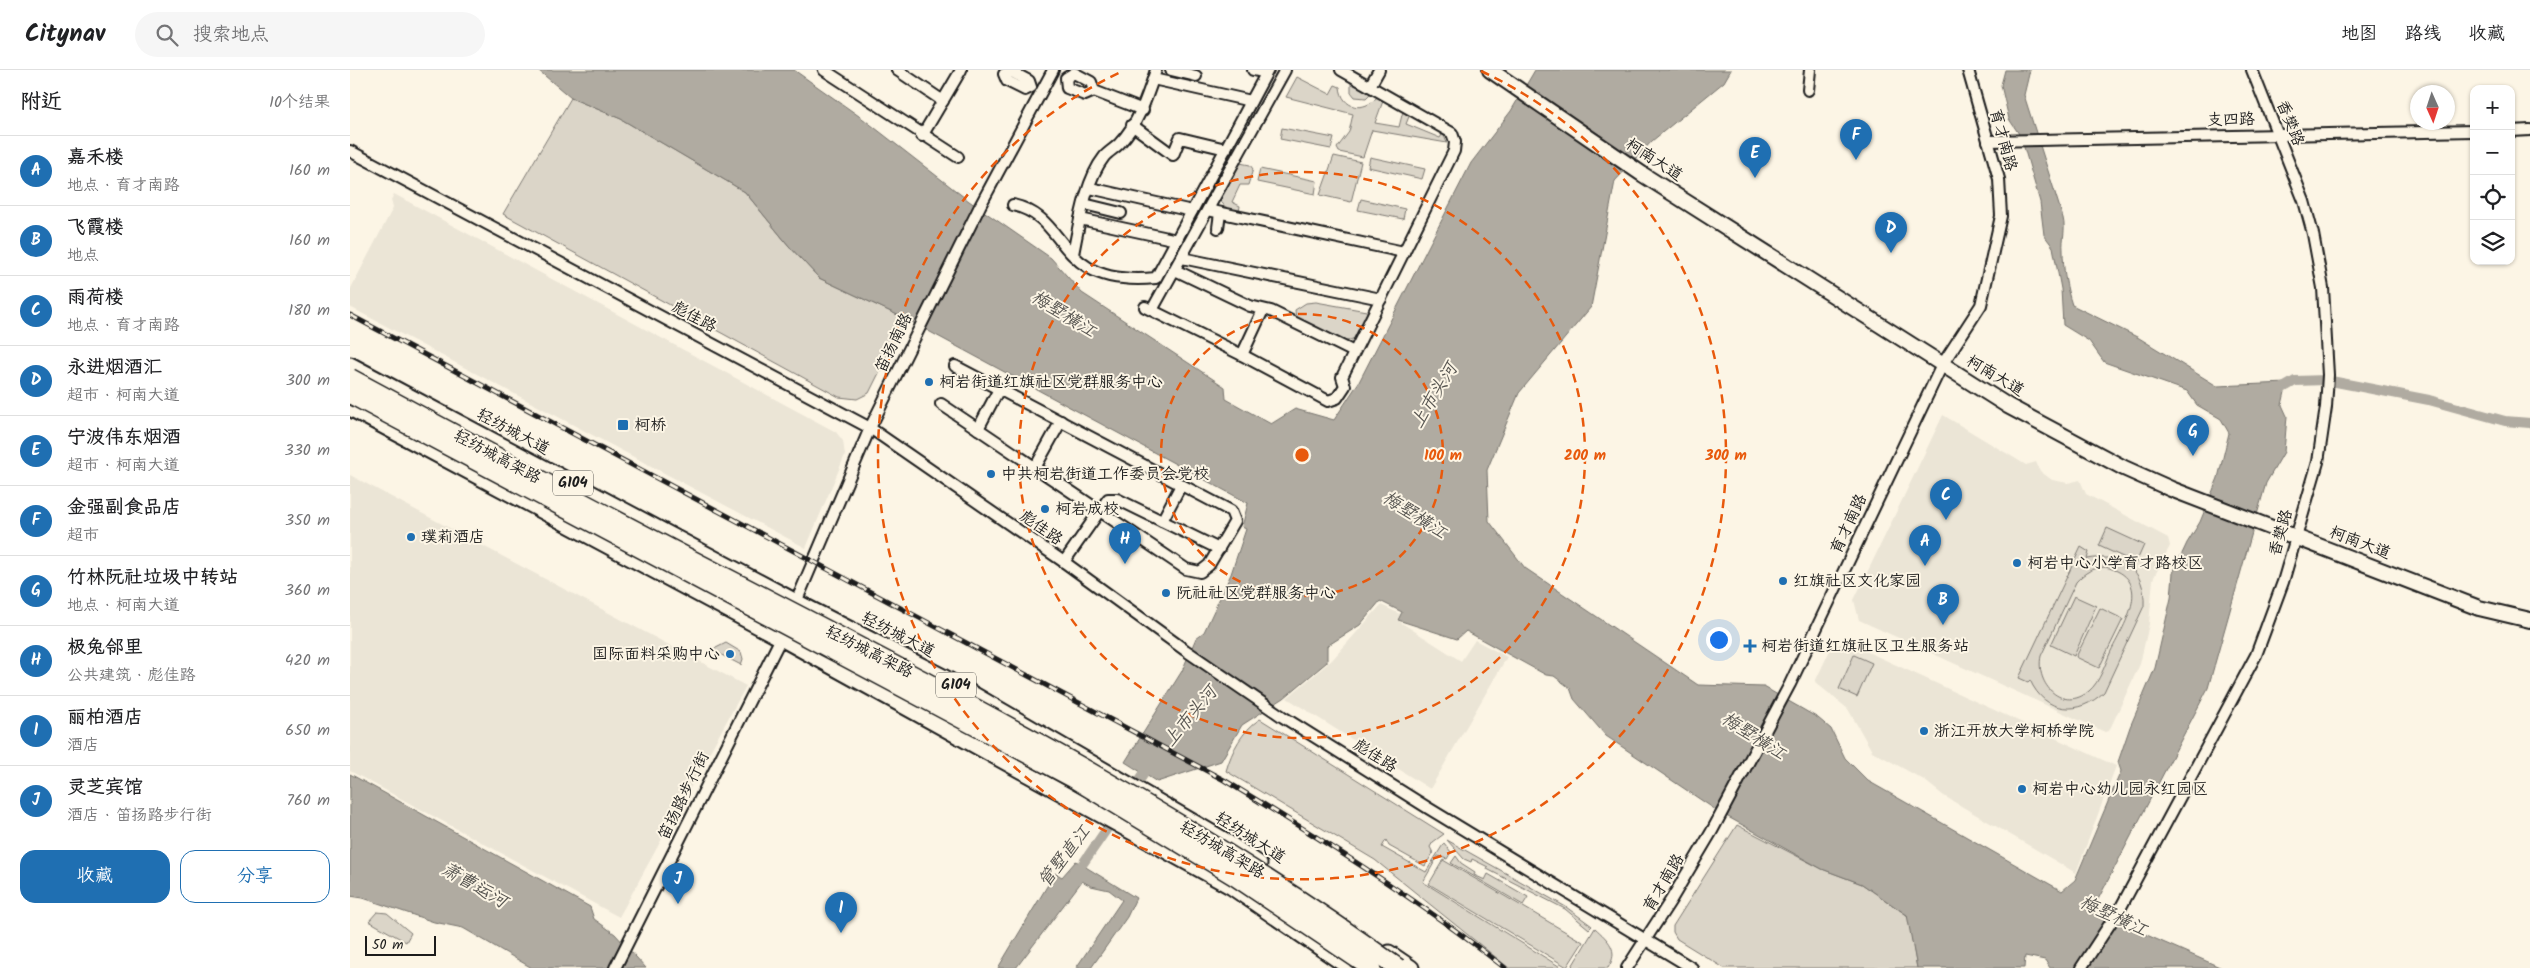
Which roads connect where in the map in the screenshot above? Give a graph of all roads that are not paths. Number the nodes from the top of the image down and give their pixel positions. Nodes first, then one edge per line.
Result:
1 (824, 70) edge
2 (897, 70) edge
3 (961, 70) edge
4 (1052, 70) edge
5 (1171, 70) edge
6 (1253, 70) edge
7 (1285, 70) edge
8 (1341, 70) edge
9 (1379, 70) edge
10 (1490, 70) edge
11 (1810, 70) edge
12 (1968, 70) edge
13 (2252, 70) edge
14 (1000, 72) edge
15 (1267, 72) edge
16 (1155, 74) edge
17 (1360, 74) edge
18 (1196, 76) dead end
19 (1066, 78) junction
20 (1370, 86) junction
21 (1036, 90) junction
22 (1808, 90) dead end
23 (1094, 91) junction
24 (943, 101) junction
25 (1251, 101) junction
26 (1143, 110) junction
27 (1132, 126) junction
28 (2515, 130) edge
29 (2530, 130) edge
30 (2470, 131) edge
31 (2279, 134) junction
32 (922, 136) junction
33 (1988, 141) junction
34 (1226, 149) junction
35 (350, 151) edge
36 (958, 157) dead end
37 (1090, 188) junction
38 (1084, 204) junction
39 (1013, 205) dead end
40 (1208, 210) junction
41 (1192, 211) junction
42 (1121, 213) dead end
43 (1220, 213) junction
44 (1080, 219) junction
45 (1218, 228) dead end
46 (1177, 240) junction
47 (1404, 252) junction
48 (1073, 254) junction
49 (1182, 258) junction
50 (1175, 270) junction
51 (1381, 299) junction
52 (1263, 310) junction
53 (1354, 352) junction
54 (1242, 355) junction
55 (1942, 364) junction
56 (350, 365) edge
57 (955, 366) dead end
58 (350, 378) edge
59 (999, 389) junction
60 (350, 394) edge
61 (941, 404) dead end
62 (350, 408) edge
63 (1061, 421) junction
64 (870, 428) junction
65 (978, 429) junction
66 (1036, 466) junction
67 (1181, 485) junction
68 (1102, 511) junction
69 (1162, 521) junction
70 (2296, 536) junction
71 (1219, 549) junction
72 (1064, 562) junction
73 (796, 602) junction
74 (2530, 620) edge
75 (781, 638) junction
76 (1646, 940) junction
77 (614, 968) edge
78 (1350, 968) edge
79 (1371, 968) edge
80 (1398, 968) edge
81 (1411, 968) edge
82 (1627, 968) edge
83 (1692, 968) edge
84 (2081, 968) edge

1 - 32 street
2 - 24 street
3 - 24 street
4 - 19 street
4 - 21 street, 笛扬南路
5 - 18 street
6 - 15 street
7 - 40 street
8 - 17 street
9 - 20 street
10 - 55 main road, 柯南大道
11 - 22 street
12 - 33 street, 育才南路
13 - 31 street, 香樊路
14 - 21 street
15 - 25 street
16 - 25 street
16 - 26 street
17 - 20 street
19 - 23 street
19 - 23 street
20 - 47 street
21 - 64 street, 笛扬南路
23 - 26 street
24 - 32 street
25 - 34 street
26 - 27 street
27 - 34 street
27 - 37 street
28 - 29 street
30 - 31 street, 支四路
31 - 33 street, 支四路
31 - 70 street, 香樊路
32 - 36 street
33 - 55 street, 育才南路
34 - 41 street
35 - 64 street, 彪佳路
37 - 38 street
37 - 41 street
38 - 42 street
38 - 44 street
39 - 48 street
40 - 43 street
40 - 49 street
41 - 46 street
43 - 45 street
43 - 47 street
44 - 46 street
44 - 48 street
46 - 48 street
47 - 51 street
49 - 50 street
49 - 51 street
50 - 52 street
50 - 54 street
51 - 53 street
52 - 53 street
52 - 54 street
53 - 54 street
55 - 70 main road, 柯南大道
55 - 76 street, 育才南路
56 - 73 main road, 轻纺城大道 / G104
57 - 59 street
58 - 80 highway, 轻纺城高架路, bridge
59 - 63 street
59 - 65 street
60 - 79 highway, 轻纺城高架路, bridge
61 - 65 street
62 - 75 main road, G104
63 - 66 street
63 - 67 street
64 - 72 street, 彪佳路
64 - 73 street, 笛扬南路
65 - 66 street
66 - 68 street
67 - 69 street
67 - 71 street
68 - 69 street
68 - 71 street
68 - 72 street
69 - 71 street
70 - 74 main road, 柯南大道
70 - 84 street, 香樊路
72 - 76 street, 彪佳路
73 - 75 street, 笛扬南路
73 - 81 main road, 轻纺城大道 / G104
75 - 77 street, 笛扬路步行街
75 - 78 main road, G104
76 - 82 street, 育才南路
76 - 83 street, 彪佳路

